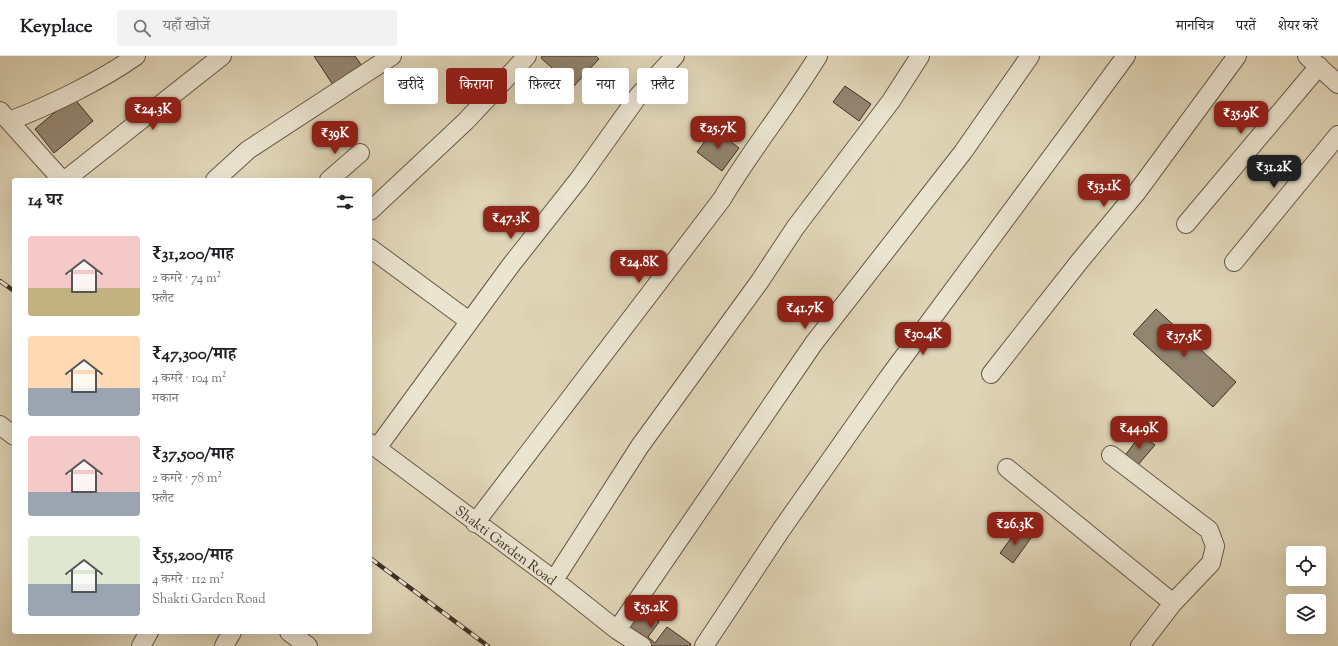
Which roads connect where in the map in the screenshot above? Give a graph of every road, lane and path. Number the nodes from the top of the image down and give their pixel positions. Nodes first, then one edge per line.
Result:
1 (136, 56) edge
2 (222, 56) edge
3 (392, 56) edge
4 (527, 56) edge
5 (675, 56) edge
6 (818, 56) edge
7 (920, 56) edge
8 (1030, 56) edge
9 (1126, 56) edge
10 (1237, 56) edge
11 (1313, 61) edge
12 (1338, 84) edge
13 (5, 116) edge
14 (1338, 135) edge
15 (360, 153) dead end
16 (61, 178) edge
17 (66, 178) edge
18 (217, 178) edge
19 (331, 178) edge
20 (372, 209) edge
21 (1186, 224) dead end
22 (372, 249) edge
23 (1234, 262) dead end
24 (469, 321) junction
25 (991, 374) dead end
26 (0, 425) edge
27 (12, 434) edge
28 (374, 446) edge
29 (1111, 455) dead end
30 (1007, 468) dead end
31 (475, 522) junction
32 (554, 580) junction
33 (1173, 603) junction
34 (617, 630) junction
35 (148, 634) edge
36 (231, 634) edge
37 (292, 634) edge
38 (141, 646) edge
39 (224, 646) edge
40 (308, 646) edge
41 (642, 646) edge
42 (704, 646) edge
43 (1140, 646) edge

1 - 13 street
2 - 17 street
3 - 18 street
4 - 20 street
5 - 24 street
6 - 31 street
7 - 32 street
8 - 34 street
9 - 42 street
10 - 25 street
11 - 12 street
11 - 21 street
13 - 16 street
14 - 23 street
15 - 19 street
22 - 24 street
24 - 28 street
26 - 27 street
28 - 31 street, Shakti Garden Road
29 - 33 street
30 - 33 street
31 - 32 street, Shakti Garden Road
32 - 34 street, Shakti Garden Road
33 - 43 street
34 - 41 street, Shakti Garden Road
35 - 38 street
36 - 39 street
37 - 40 street

